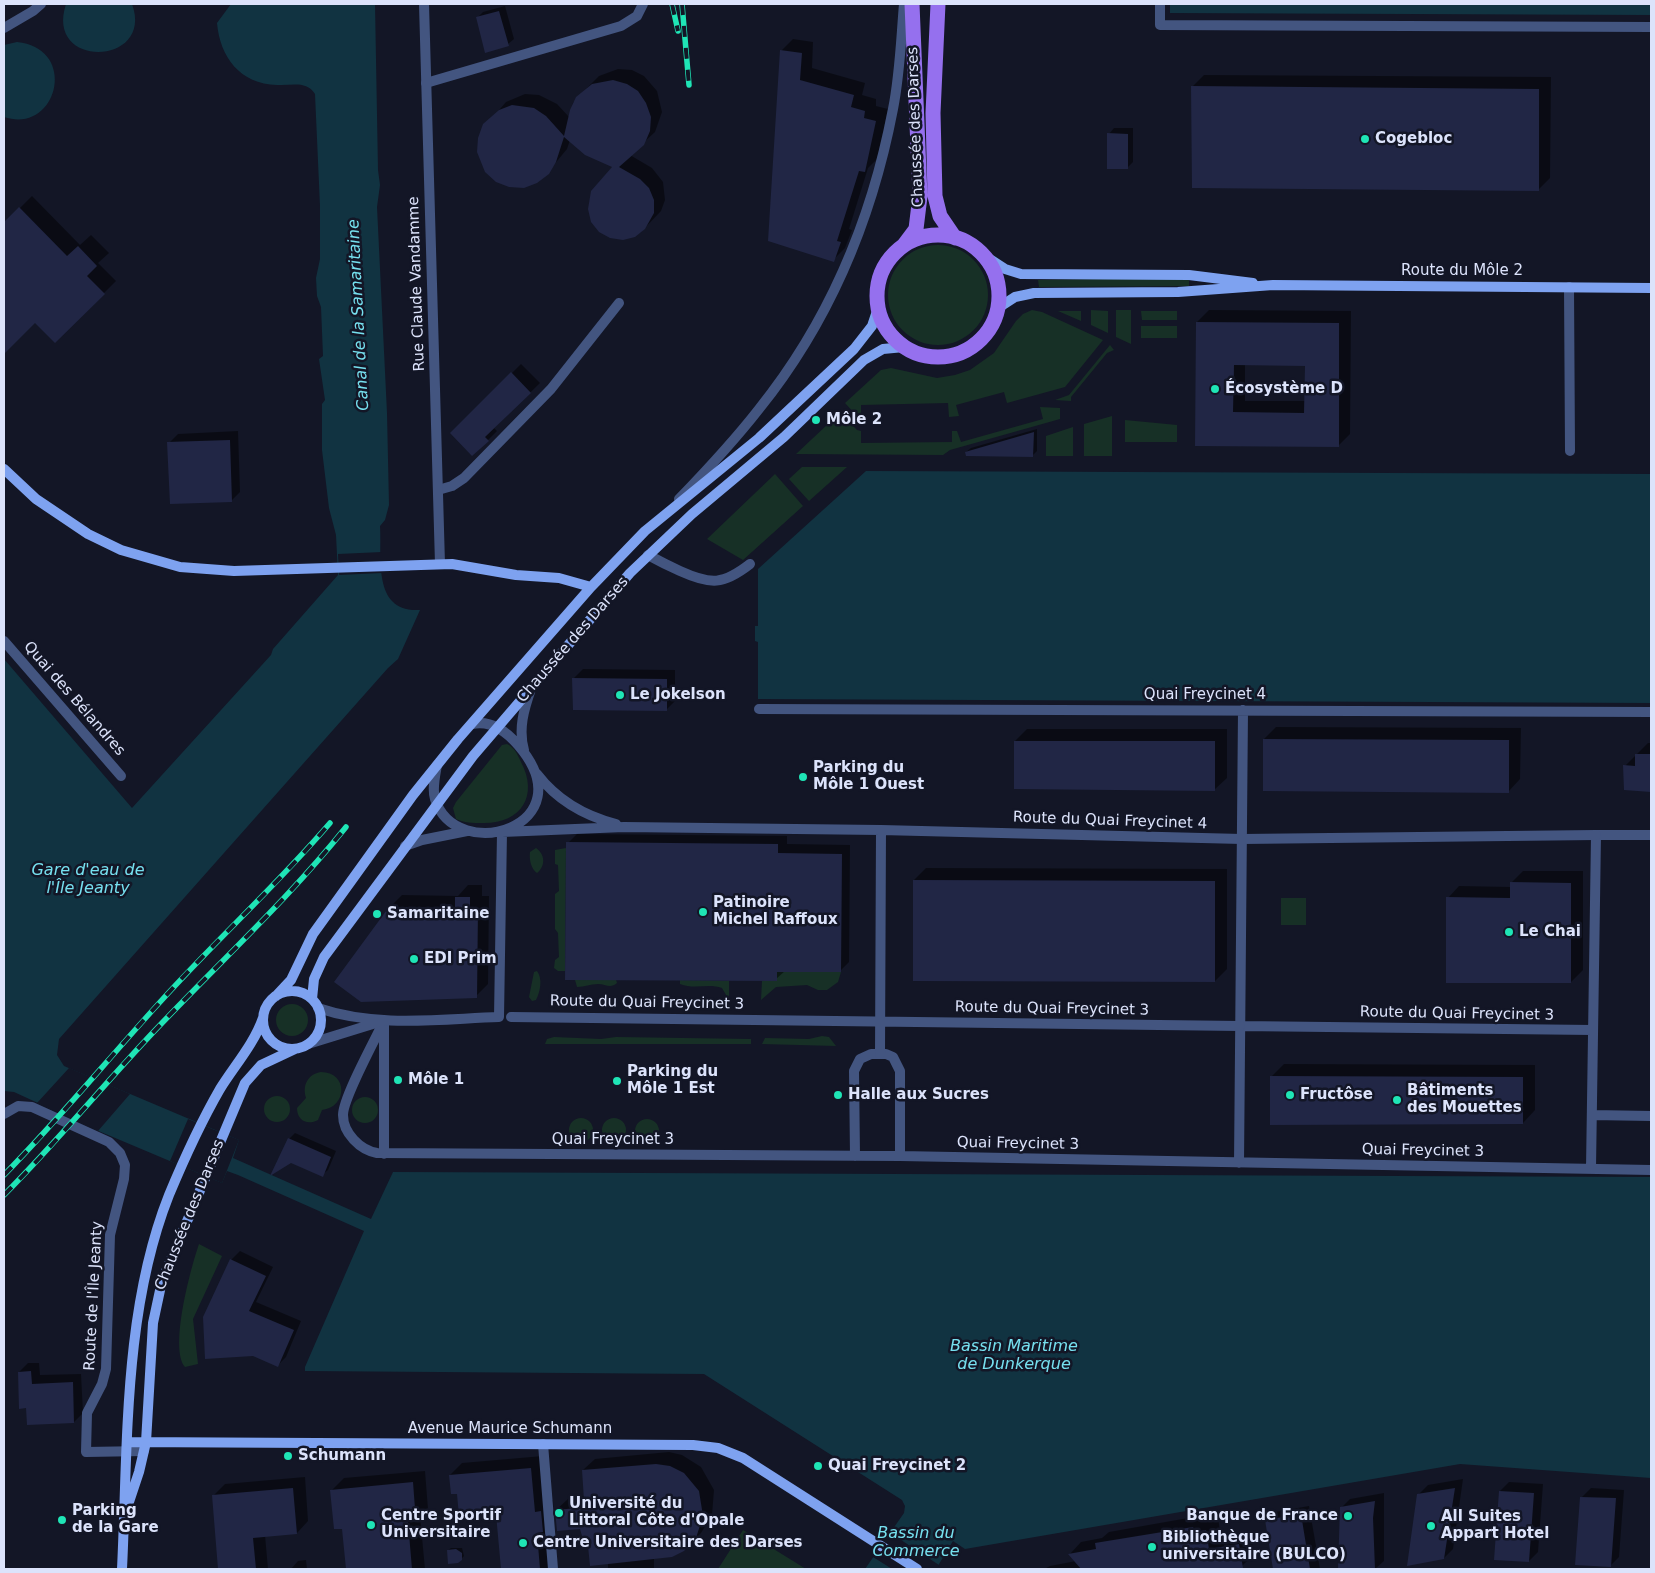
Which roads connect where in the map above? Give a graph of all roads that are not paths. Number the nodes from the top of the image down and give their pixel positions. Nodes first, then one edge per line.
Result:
1 (41, 4) edge
2 (424, 4) edge
3 (643, 4) edge
4 (904, 4) edge
5 (912, 4) edge
6 (938, 4) edge
7 (1160, 4) edge
8 (1651, 27) edge
9 (4, 28) edge
10 (426, 83) junction
11 (955, 238) junction
12 (904, 246) junction
13 (982, 254) junction
14 (1273, 285) junction
15 (1569, 287) junction
16 (1651, 288) edge
17 (619, 303) dead end
18 (878, 308) junction
19 (998, 308) junction
20 (904, 347) junction
21 (1570, 451) dead end
22 (4, 469) edge
23 (438, 490) junction
24 (664, 515) junction
25 (648, 555) junction
26 (440, 564) junction
27 (750, 564) dead end
28 (591, 587) junction
29 (4, 641) edge
30 (532, 688) junction
31 (759, 709) dead end
32 (1243, 710) junction
33 (1651, 712) edge
34 (472, 724) junction
35 (498, 728) junction
36 (525, 754) junction
37 (437, 765) junction
38 (535, 772) junction
39 (121, 776) dead end
40 (437, 804) junction
41 (624, 827) junction
42 (881, 830) junction
43 (471, 831) junction
44 (502, 832) junction
45 (1596, 835) junction
46 (1651, 835) edge
47 (1242, 839) junction
48 (405, 846) junction
49 (276, 996) junction
50 (315, 1004) junction
51 (511, 1016) dead end
52 (263, 1018) junction
53 (384, 1021) junction
54 (880, 1021) junction
55 (1240, 1026) junction
56 (1593, 1030) junction
57 (308, 1044) junction
58 (295, 1049) junction
59 (880, 1054) junction
60 (4, 1114) edge
61 (1592, 1115) junction
62 (1651, 1116) edge
63 (384, 1154) junction
64 (855, 1156) junction
65 (900, 1156) junction
66 (1239, 1163) junction
67 (1591, 1168) junction
68 (1651, 1170) edge
69 (543, 1444) junction
70 (128, 1447) junction
71 (145, 1447) junction
72 (125, 1512) junction
73 (122, 1569) edge
74 (553, 1569) edge
75 (917, 1569) edge

1 - 9 street
2 - 10 street, Rue Claude Vandamme
3 - 10 street
4 - 24 street, Chaussée des Darses
5 - 12 main road, Chaussée des Darses
6 - 11 main road, Chaussée des Darses
7 - 8 street
10 - 23 street, Rue Claude Vandamme
11 - 12 main road
11 - 13 main road
12 - 18 main road
13 - 14 main road, Route du Môle 2
13 - 19 main road
14 - 15 main road, Route du Môle 2
14 - 19 main road, Route du Môle 2
15 - 16 main road, Route du Môle 2
15 - 21 street
17 - 23 street
18 - 20 main road
18 - 24 main road, Chaussée des Darses
19 - 20 main road
20 - 25 main road, Chaussée des Darses
22 - 26 main road
23 - 26 street, Rue Claude Vandamme
24 - 28 main road, Chaussée des Darses
25 - 27 street
25 - 30 main road, Chaussée des Darses
26 - 28 main road
28 - 34 main road, Chaussée des Darses
29 - 39 street, Quai des Bélandres
30 - 35 main road, Chaussée des Darses
30 - 36 street
31 - 32 street, Quai Freycinet 4
32 - 33 street, Quai Freycinet 4
32 - 47 street
34 - 35 street
34 - 37 main road, Chaussée des Darses
35 - 36 street
35 - 40 main road, Chaussée des Darses
36 - 38 street
37 - 40 street
37 - 49 main road, Chaussée des Darses
38 - 41 street, Route du Quai Freycinet 4
38 - 44 street
40 - 43 street
40 - 48 main road, Chaussée des Darses
41 - 42 street, Route du Quai Freycinet 4
41 - 44 street, Route du Quai Freycinet 4
42 - 47 street, Route du Quai Freycinet 4
42 - 54 street
43 - 44 street
43 - 48 street
44 - 53 street
45 - 46 street, Route du Quai Freycinet 4
45 - 47 street, Route du Quai Freycinet 4
45 - 56 street
47 - 55 street
48 - 50 main road, Chaussée des Darses
49 - 50 main road
49 - 52 main road
50 - 53 street
50 - 57 main road
51 - 54 street, Route du Quai Freycinet 3
52 - 58 main road
52 - 70 main road, Chaussée des Darses
53 - 57 street
53 - 63 street
53 - 63 street, Quai Freycinet 3
54 - 55 street, Route du Quai Freycinet 3
54 - 59 street
55 - 56 street, Route du Quai Freycinet 3
55 - 66 street
56 - 61 street
57 - 58 main road
58 - 71 main road, Chaussée des Darses
59 - 64 street
59 - 65 street
60 - 70 street, Route de l'Île Jeanty
61 - 62 street
61 - 67 street
63 - 64 street, Quai Freycinet 3
64 - 65 street, Quai Freycinet 3
65 - 66 street, Quai Freycinet 3
66 - 67 street, Quai Freycinet 3
67 - 68 street, Quai Freycinet 3
69 - 71 main road, Avenue Maurice Schumann
69 - 74 street
69 - 75 main road, Avenue Maurice Schumann
70 - 71 street, Route de l'Île Jeanty
70 - 72 main road, Chaussée des Darses
71 - 72 main road, Chaussée des Darses
72 - 73 main road, Chaussée des Darses

